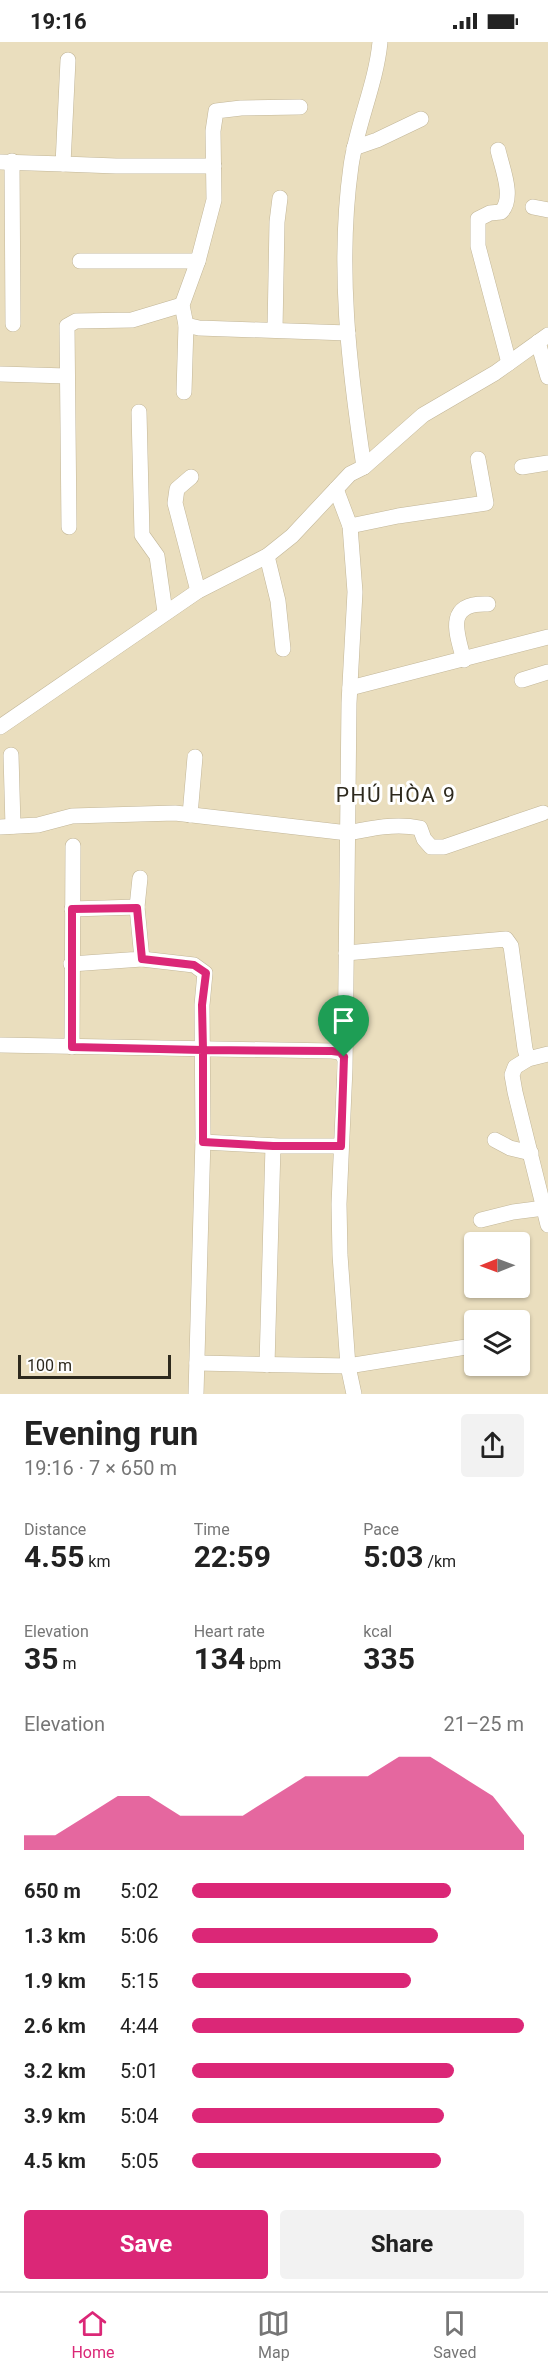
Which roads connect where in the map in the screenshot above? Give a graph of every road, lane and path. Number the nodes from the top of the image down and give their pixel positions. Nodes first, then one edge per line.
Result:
1 (380, 42) edge
2 (68, 60) dead end
3 (300, 106) dead end
4 (422, 119) dead end
5 (354, 148) junction
6 (498, 150) dead end
7 (6, 161) edge
8 (63, 164) junction
9 (214, 166) junction
10 (280, 198) dead end
11 (80, 261) dead end
12 (198, 261) junction
13 (182, 305) junction
14 (13, 324) dead end
15 (186, 325) junction
16 (275, 330) junction
17 (348, 333) junction
18 (543, 338) edge
19 (509, 363) junction
20 (0, 374) edge
21 (67, 376) junction
22 (548, 377) edge
23 (184, 392) dead end
24 (139, 412) dead end
25 (478, 459) dead end
26 (548, 463) edge
27 (364, 467) junction
28 (522, 467) dead end
29 (191, 477) dead end
30 (336, 489) junction
31 (350, 526) junction
32 (69, 527) dead end
33 (267, 556) junction
34 (198, 591) junction
35 (488, 604) dead end
36 (165, 612) junction
37 (548, 637) edge
38 (283, 649) dead end
39 (464, 660) junction
40 (548, 672) edge
41 (522, 680) dead end
42 (350, 688) junction
43 (0, 727) edge
44 (11, 755) dead end
45 (195, 757) dead end
46 (543, 813) dead end
47 (190, 815) junction
48 (6, 827) edge
49 (348, 833) junction
50 (73, 846) dead end
51 (140, 878) dead end
52 (137, 908) junction
53 (72, 909) junction
54 (346, 952) junction
55 (142, 959) junction
56 (71, 964) junction
57 (0, 1045) edge
58 (72, 1047) junction
59 (203, 1050) junction
60 (548, 1054) edge
61 (344, 1057) junction
62 (528, 1059) junction
63 (495, 1140) dead end
64 (203, 1142) junction
65 (273, 1146) junction
66 (341, 1146) junction
67 (531, 1153) junction
68 (544, 1208) junction
69 (481, 1220) dead end
70 (548, 1226) edge
71 (464, 1347) edge
72 (197, 1363) junction
73 (267, 1365) junction
74 (348, 1366) junction
75 (196, 1394) edge
76 (354, 1394) edge

1 - 5 street
2 - 8 street
3 - 9 street
4 - 5 street
5 - 17 street
6 - 19 street
7 - 8 street
7 - 14 street
8 - 9 street
9 - 12 street
10 - 16 street
11 - 12 street
12 - 13 street
13 - 15 street
13 - 21 street
15 - 16 street
15 - 23 street
16 - 17 street
17 - 27 street
18 - 19 street
18 - 22 street
19 - 27 street
20 - 21 street
21 - 32 street
24 - 36 street
25 - 31 street
26 - 28 street
27 - 30 street
29 - 34 street
30 - 31 street
30 - 33 street
31 - 42 street
33 - 34 street
33 - 38 street
34 - 36 street
35 - 39 street
36 - 43 street
37 - 39 street
39 - 42 street
40 - 41 street
42 - 49 street
44 - 48 street
45 - 47 street
46 - 49 street
47 - 48 street
47 - 49 street
49 - 54 street
50 - 53 street
51 - 52 street
52 - 53 street
52 - 55 street
53 - 56 street
54 - 61 street
54 - 62 street
55 - 56 street
55 - 59 street
56 - 58 street
57 - 58 street
58 - 59 street
59 - 61 street
59 - 64 street
60 - 62 street
61 - 66 street
62 - 67 street
63 - 67 street
64 - 65 street
64 - 72 street
65 - 66 street
65 - 73 street
66 - 74 street
67 - 68 street
68 - 69 street
68 - 70 street
71 - 74 street
72 - 73 street
72 - 75 street
73 - 74 street
74 - 76 street

